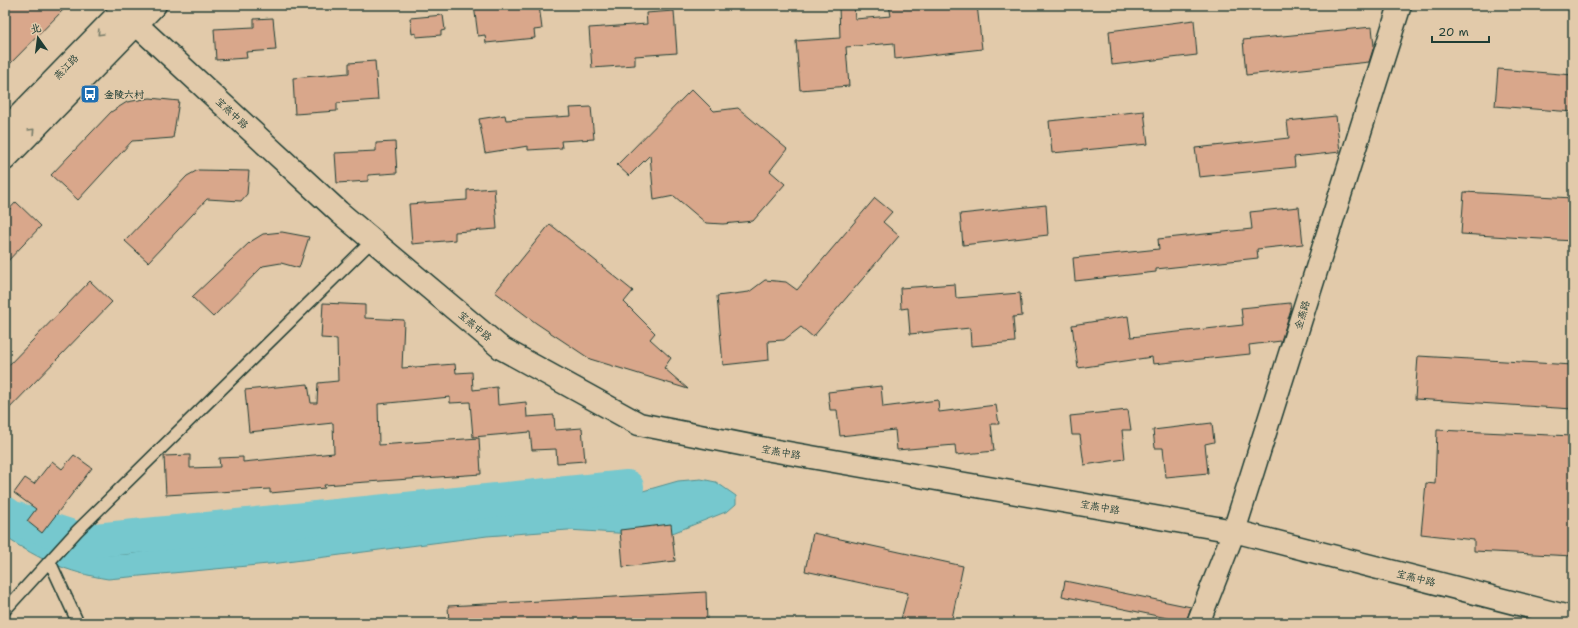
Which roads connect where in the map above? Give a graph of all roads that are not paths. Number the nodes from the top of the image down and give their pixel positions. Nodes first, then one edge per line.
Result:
1 (155, 5) edge
2 (1400, 5) edge
3 (125, 11) edge
4 (5, 130) edge
5 (5, 159) edge
6 (373, 240) junction
7 (1234, 531) junction
8 (50, 562) junction
9 (5, 610) edge
10 (1573, 618) edge
11 (78, 623) edge
12 (1198, 623) edge

1 - 3 street
2 - 7 street, 金燕路
3 -> 4 street, 燕江路
5 -> 3 street
3 - 6 street, 宝燕中路
6 - 7 street, 宝燕中路
6 - 8 lane
7 - 10 street, 宝燕中路
7 - 12 street, 金燕路
8 - 9 lane
8 - 11 lane

